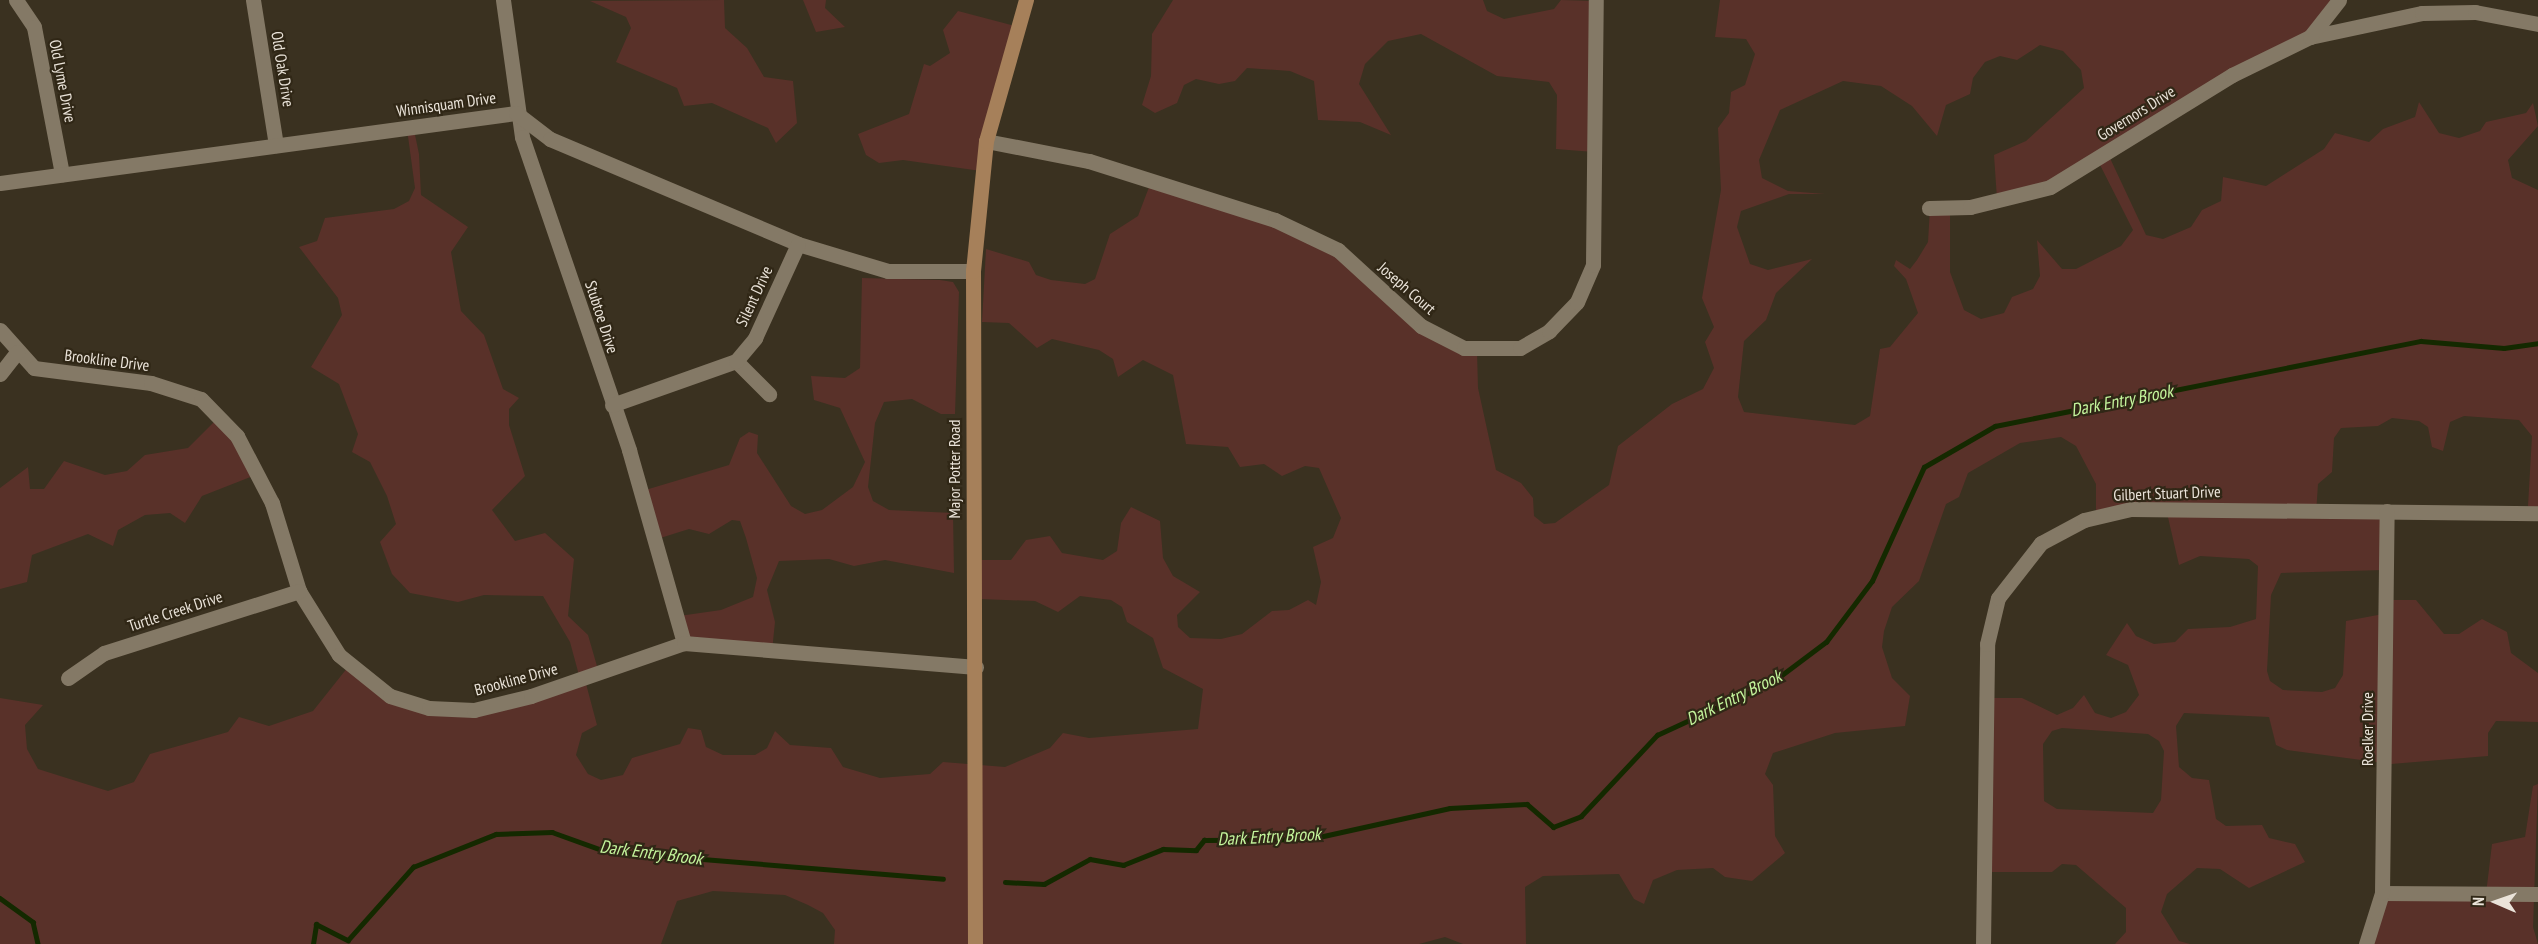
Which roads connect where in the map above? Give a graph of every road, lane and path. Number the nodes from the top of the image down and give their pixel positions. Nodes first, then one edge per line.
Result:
1 (16, 0) edge
2 (253, 0) edge
3 (503, 0) edge
4 (1026, 0) edge
5 (1596, 0) edge
6 (2340, 0) edge
7 (2430, 0) edge
8 (2454, 13) junction
9 (2538, 24) edge
10 (2310, 37) junction
11 (516, 112) junction
12 (986, 141) junction
13 (276, 145) junction
14 (62, 174) junction
15 (0, 183) edge
16 (1929, 208) dead end
17 (798, 244) junction
18 (973, 271) junction
19 (0, 330) edge
20 (17, 352) junction
21 (736, 361) junction
22 (0, 374) edge
23 (769, 394) dead end
24 (612, 405) junction
25 (2387, 511) junction
26 (2538, 513) edge
27 (298, 591) junction
28 (684, 643) junction
29 (976, 667) junction
30 (69, 678) dead end
31 (2382, 893) junction
32 (2538, 894) edge
33 (975, 944) edge
34 (1983, 944) edge
35 (2366, 944) edge

1 - 14 street, Old Lyme Drive
2 - 13 street, Old Oak Drive
3 - 11 street, Stubtoe Drive
4 - 12 street, Major Potter Road
5 - 12 street, Joseph Court
6 - 10 street, Governors Drive
7 - 8 street
8 - 9 street
8 - 10 street
10 - 16 street, Governors Drive
11 - 13 street, Winnisquam Drive
11 - 17 street, Winnisquam Drive
11 - 24 street, Stubtoe Drive
12 - 18 street, Major Potter Road
13 - 14 street, Winnisquam Drive
14 - 15 street, Winnisquam Drive
17 - 18 street, Winnisquam Drive
17 - 21 street, Silent Drive
18 - 29 street, Major Potter Road
19 - 20 street, Brookline Drive
20 - 22 street
20 - 27 street, Brookline Drive
21 - 23 street
21 - 24 street
24 - 28 street, Stubtoe Drive
25 - 26 street, Gilbert Stuart Drive
25 - 31 street, Roelker Drive
25 - 34 street, Gilbert Stuart Drive
27 - 28 street, Brookline Drive
27 - 30 street, Turtle Creek Drive
28 - 29 street, Brookline Drive
29 - 33 street, Major Potter Road
31 - 32 street
31 - 35 street, Roelker Drive

